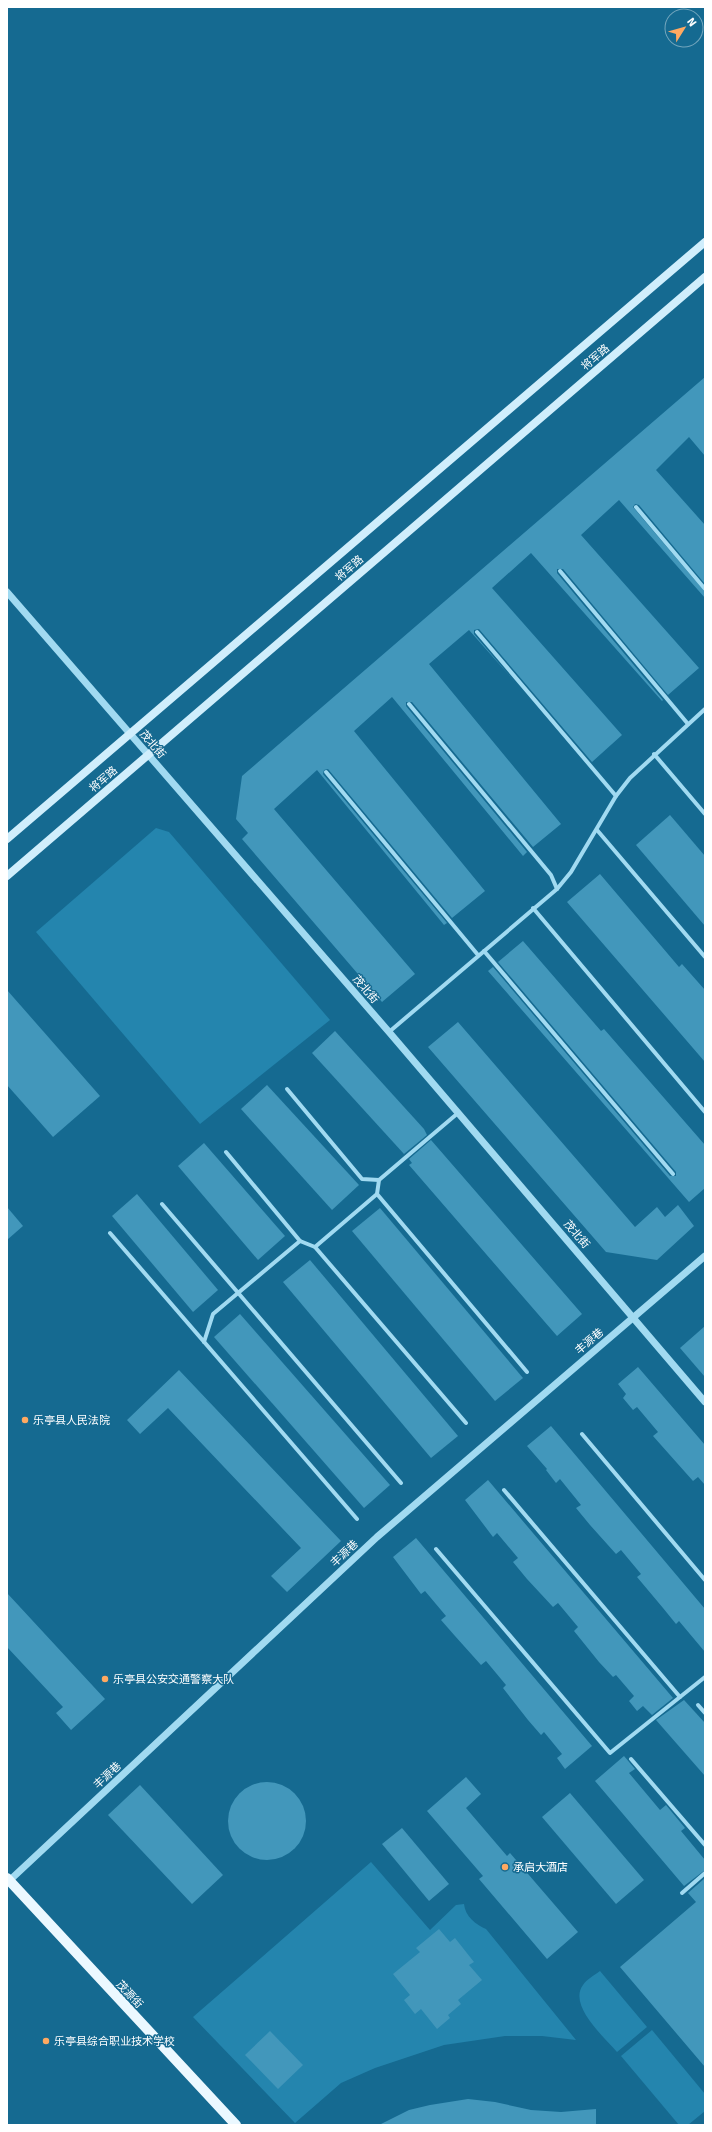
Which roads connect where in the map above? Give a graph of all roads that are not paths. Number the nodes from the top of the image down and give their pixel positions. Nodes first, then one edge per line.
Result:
1 (705, 242) edge
2 (705, 277) edge
3 (636, 507) dead end
4 (560, 571) dead end
5 (705, 589) edge
6 (7, 592) edge
7 (477, 632) dead end
8 (409, 704) dead end
9 (705, 709) edge
10 (688, 724) junction
11 (130, 734) junction
12 (654, 754) junction
13 (148, 755) junction
14 (326, 772) dead end
15 (616, 796) junction
16 (705, 814) edge
17 (597, 830) junction
18 (7, 839) edge
19 (7, 876) edge
20 (557, 889) junction
21 (533, 908) junction
22 (484, 951) junction
23 (478, 955) junction
24 (705, 957) edge
25 (389, 1032) junction
26 (287, 1089) dead end
27 (705, 1112) edge
28 (458, 1113) junction
29 (226, 1152) dead end
30 (673, 1174) dead end
31 (379, 1180) junction
32 (378, 1194) junction
33 (162, 1204) dead end
34 (110, 1233) dead end
35 (300, 1241) junction
36 (315, 1247) junction
37 (705, 1256) edge
38 (238, 1293) junction
39 (634, 1318) junction
40 (204, 1342) junction
41 (527, 1372) dead end
42 (705, 1402) edge
43 (466, 1423) dead end
44 (582, 1434) dead end
45 (401, 1483) dead end
46 (504, 1490) dead end
47 (357, 1519) dead end
48 (436, 1549) dead end
49 (705, 1580) edge
50 (705, 1677) edge
51 (680, 1697) junction
52 (698, 1705) dead end
53 (705, 1713) edge
54 (631, 1759) dead end
55 (705, 1845) edge
56 (705, 1873) edge
57 (8, 1880) edge
58 (682, 1893) dead end
59 (236, 2125) edge

1 - 11 main road, 将军路
2 - 13 main road, 将军路
3 - 5 street
4 - 10 street
6 - 11 street, 茂北街
7 - 15 street
8 - 20 street
9 - 10 street
10 - 12 street
11 - 13 street, 茂北街
11 - 18 main road, 将军路
12 - 15 street
12 - 16 street
13 - 19 main road, 将军路
13 - 25 street, 茂北街
14 - 23 street
15 - 17 street
17 - 20 street
17 - 24 street
20 - 21 street
21 - 22 street
21 - 27 street
22 - 23 street
22 - 30 street
23 - 25 street
25 - 28 street, 茂北街
26 - 31 street
28 - 31 street
28 - 39 street, 茂北街
29 - 35 street
31 - 32 street
32 - 36 street
32 - 41 street
33 - 38 street
34 - 40 street
35 - 36 street
35 - 38 street
36 - 43 street
37 - 39 street, 丰源巷
38 - 40 street
38 - 45 street
39 - 42 street, 茂北街
39 - 57 street, 丰源巷
40 - 47 street
44 - 49 street
46 - 51 street
48 - 51 street
50 - 51 street
52 - 53 street
54 - 55 street
56 - 58 street
57 - 59 main road, 茂源街

